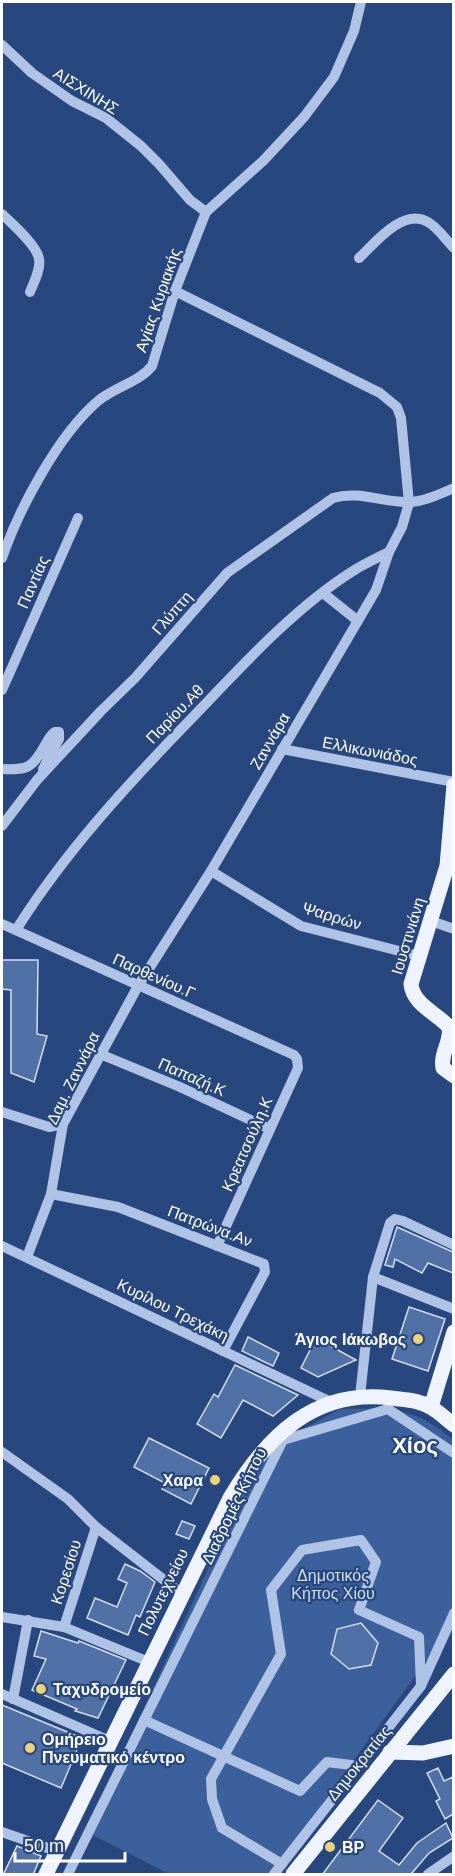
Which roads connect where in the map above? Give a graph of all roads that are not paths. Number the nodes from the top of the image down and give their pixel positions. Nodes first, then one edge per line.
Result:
1 (361, 2) edge
2 (2, 45) edge
3 (207, 212) junction
4 (2, 214) edge
5 (453, 248) edge
6 (359, 258) dead end
7 (175, 291) junction
8 (30, 292) dead end
9 (453, 488) edge
10 (409, 503) junction
11 (78, 518) dead end
12 (389, 552) junction
13 (2, 558) edge
14 (323, 593) junction
15 (358, 621) junction
16 (2, 690) edge
17 (282, 749) junction
18 (2, 770) edge
19 (37, 780) junction
20 (453, 783) edge
21 (2, 826) edge
22 (211, 871) junction
23 (432, 921) junction
24 (2, 924) edge
25 (453, 929) edge
26 (16, 930) junction
27 (419, 956) junction
28 (138, 986) junction
29 (100, 1054) junction
30 (294, 1055) joint
31 (453, 1076) edge
32 (2, 1112) edge
33 (63, 1124) junction
34 (270, 1129) junction
35 (51, 1194) junction
36 (453, 1245) edge
37 (2, 1246) edge
38 (217, 1246) junction
39 (27, 1257) junction
40 (373, 1277) junction
41 (453, 1309) edge
42 (453, 1332) edge
43 (224, 1352) junction
44 (360, 1396) junction
45 (331, 1402) junction
46 (430, 1407) junction
47 (453, 1425) edge
48 (2, 1452) edge
49 (453, 1453) edge
50 (96, 1527) junction
51 (182, 1594) junction
52 (453, 1613) edge
53 (2, 1617) edge
54 (28, 1620) junction
55 (64, 1627) junction
56 (149, 1662) junction
57 (453, 1674) edge
58 (421, 1686) junction
59 (2, 1694) edge
60 (13, 1699) junction
61 (144, 1720) junction
62 (110, 1741) junction
63 (453, 1746) edge
64 (390, 1752) junction
65 (223, 1757) junction
66 (359, 1766) junction
67 (2, 1832) edge
68 (56, 1851) junction
69 (453, 1856) edge
70 (287, 1869) edge
71 (46, 1875) edge
72 (68, 1875) edge
73 (274, 1875) edge
74 (428, 1875) edge

1 - 3 street
2 - 3 street, ΑΙΣΧΙΝΗΣ
3 - 7 street, Αγίας Κυριακής
4 - 8 street
5 - 6 street
7 - 10 street
7 - 13 street, Αγίας Κυριακής
9 - 10 street
10 - 12 street, Ζαννάρα
10 - 19 street, Γλύπτη
11 - 16 street, Παντίας
12 - 14 street, Παρίου.Αθ
12 - 15 street, Ζαννάρα
14 - 15 street
14 - 26 street, Παρίου.Αθ
15 - 17 street, Ζαννάρα
17 - 20 street, Ελλικωνιάδος
17 - 22 street, Ζαννάρα
18 - 19 street
19 - 21 street, Γλύπτη
20 - 23 main road, Ιουστινιάνη
22 - 27 street, Ψαρρών
22 - 28 street, Ζαννάρα
23 - 25 street
23 - 27 main road, Ιουστινιάνη
24 - 26 street, Παρθενίου.Γ
26 - 28 street, Παρθενίου.Γ
27 - 31 main road, Ιουστινιάνη
28 - 29 street, Δαμ. Ζαννάρα
28 - 30 street, Παρθενίου.Γ
29 - 33 street, Δαμ. Ζαννάρα
29 - 34 street, Παπαζή.Κ
30 - 34 street, Κρεατσούλη.Κ
32 - 33 street
33 - 35 street, Δαμ. Ζαννάρα
34 - 38 street, Κρεατσούλη.Κ
35 - 38 street, Πατρώνα.Αν
35 - 39 street, Δαμ. Ζαννάρα
36 - 40 street
37 - 39 street, Κυρίλου Τρεχάκη
38 - 43 street, Πατρώνα.Αν
39 - 43 street, Κυρίλου Τρεχάκη
40 - 41 street
40 - 44 street
42 - 46 main road
43 - 45 street, Κυρίλου Τρεχάκη
44 - 45 main road, Πολυτεχνείου
44 - 46 main road, Πολυτεχνείου
45 - 51 main road, Πολυτεχνείου
46 - 47 main road
48 - 50 street
49 - 61 street, Διαδρομές Κήπου
50 - 51 street
50 - 55 street, Κορεσίου
51 - 56 main road, Πολυτεχνείου
52 - 58 street
53 - 54 street
54 - 55 street
54 - 60 street
55 - 56 street
56 - 62 main road, Πολυτεχνείου
57 - 64 main road, Δημοκρατίας
58 - 65 street
58 - 66 street
59 - 60 street
60 - 62 street
61 - 65 street
61 - 72 street, Διαδρομές Κήπου
62 - 68 main road, Πολυτεχνείου
63 - 64 main road
64 - 70 main road, Δημοκρατίας
65 - 66 street
65 - 70 street
66 - 70 street
67 - 68 street
68 - 71 main road, Πολυτεχνείου
69 - 74 street
70 - 73 street

